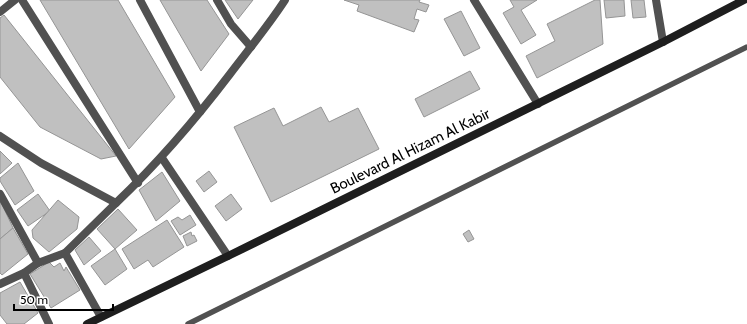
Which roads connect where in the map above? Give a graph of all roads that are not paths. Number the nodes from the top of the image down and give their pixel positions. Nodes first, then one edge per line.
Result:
1 (15, 0) edge
2 (22, 0) edge
3 (140, 0) edge
4 (217, 0) edge
5 (284, 0) edge
6 (474, 0) edge
7 (656, 0) edge
8 (744, 0) edge
9 (0, 12) edge
10 (663, 42) junction
11 (251, 47) junction
12 (747, 47) edge
13 (538, 104) junction
14 (200, 112) junction
15 (0, 136) edge
16 (162, 158) junction
17 (138, 183) junction
18 (0, 194) edge
19 (116, 203) junction
20 (65, 253) junction
21 (228, 256) junction
22 (38, 263) junction
23 (24, 273) junction
24 (0, 284) edge
25 (101, 317) junction
26 (49, 324) edge
27 (87, 324) edge
28 (188, 324) edge

1 - 9 street
2 - 17 street
3 - 14 street
4 - 11 street
5 - 11 street
6 - 13 street
7 - 10 street
8 - 10 main road, Boulevard Al Hizam Al Kabir
10 - 13 main road, Boulevard Al Hizam Al Kabir
11 - 14 street
12 - 28 lane
13 - 21 main road, Boulevard Al Hizam Al Kabir
14 - 16 street
15 - 19 street
16 - 17 street
16 - 21 street
17 - 19 street
18 - 22 street
19 - 20 street
20 - 22 street
20 - 25 street
21 - 25 main road, Boulevard Al Hizam Al Kabir
22 - 23 street
23 - 24 street
23 - 26 street
25 - 27 main road, Boulevard Al Hizam Al Kabir

